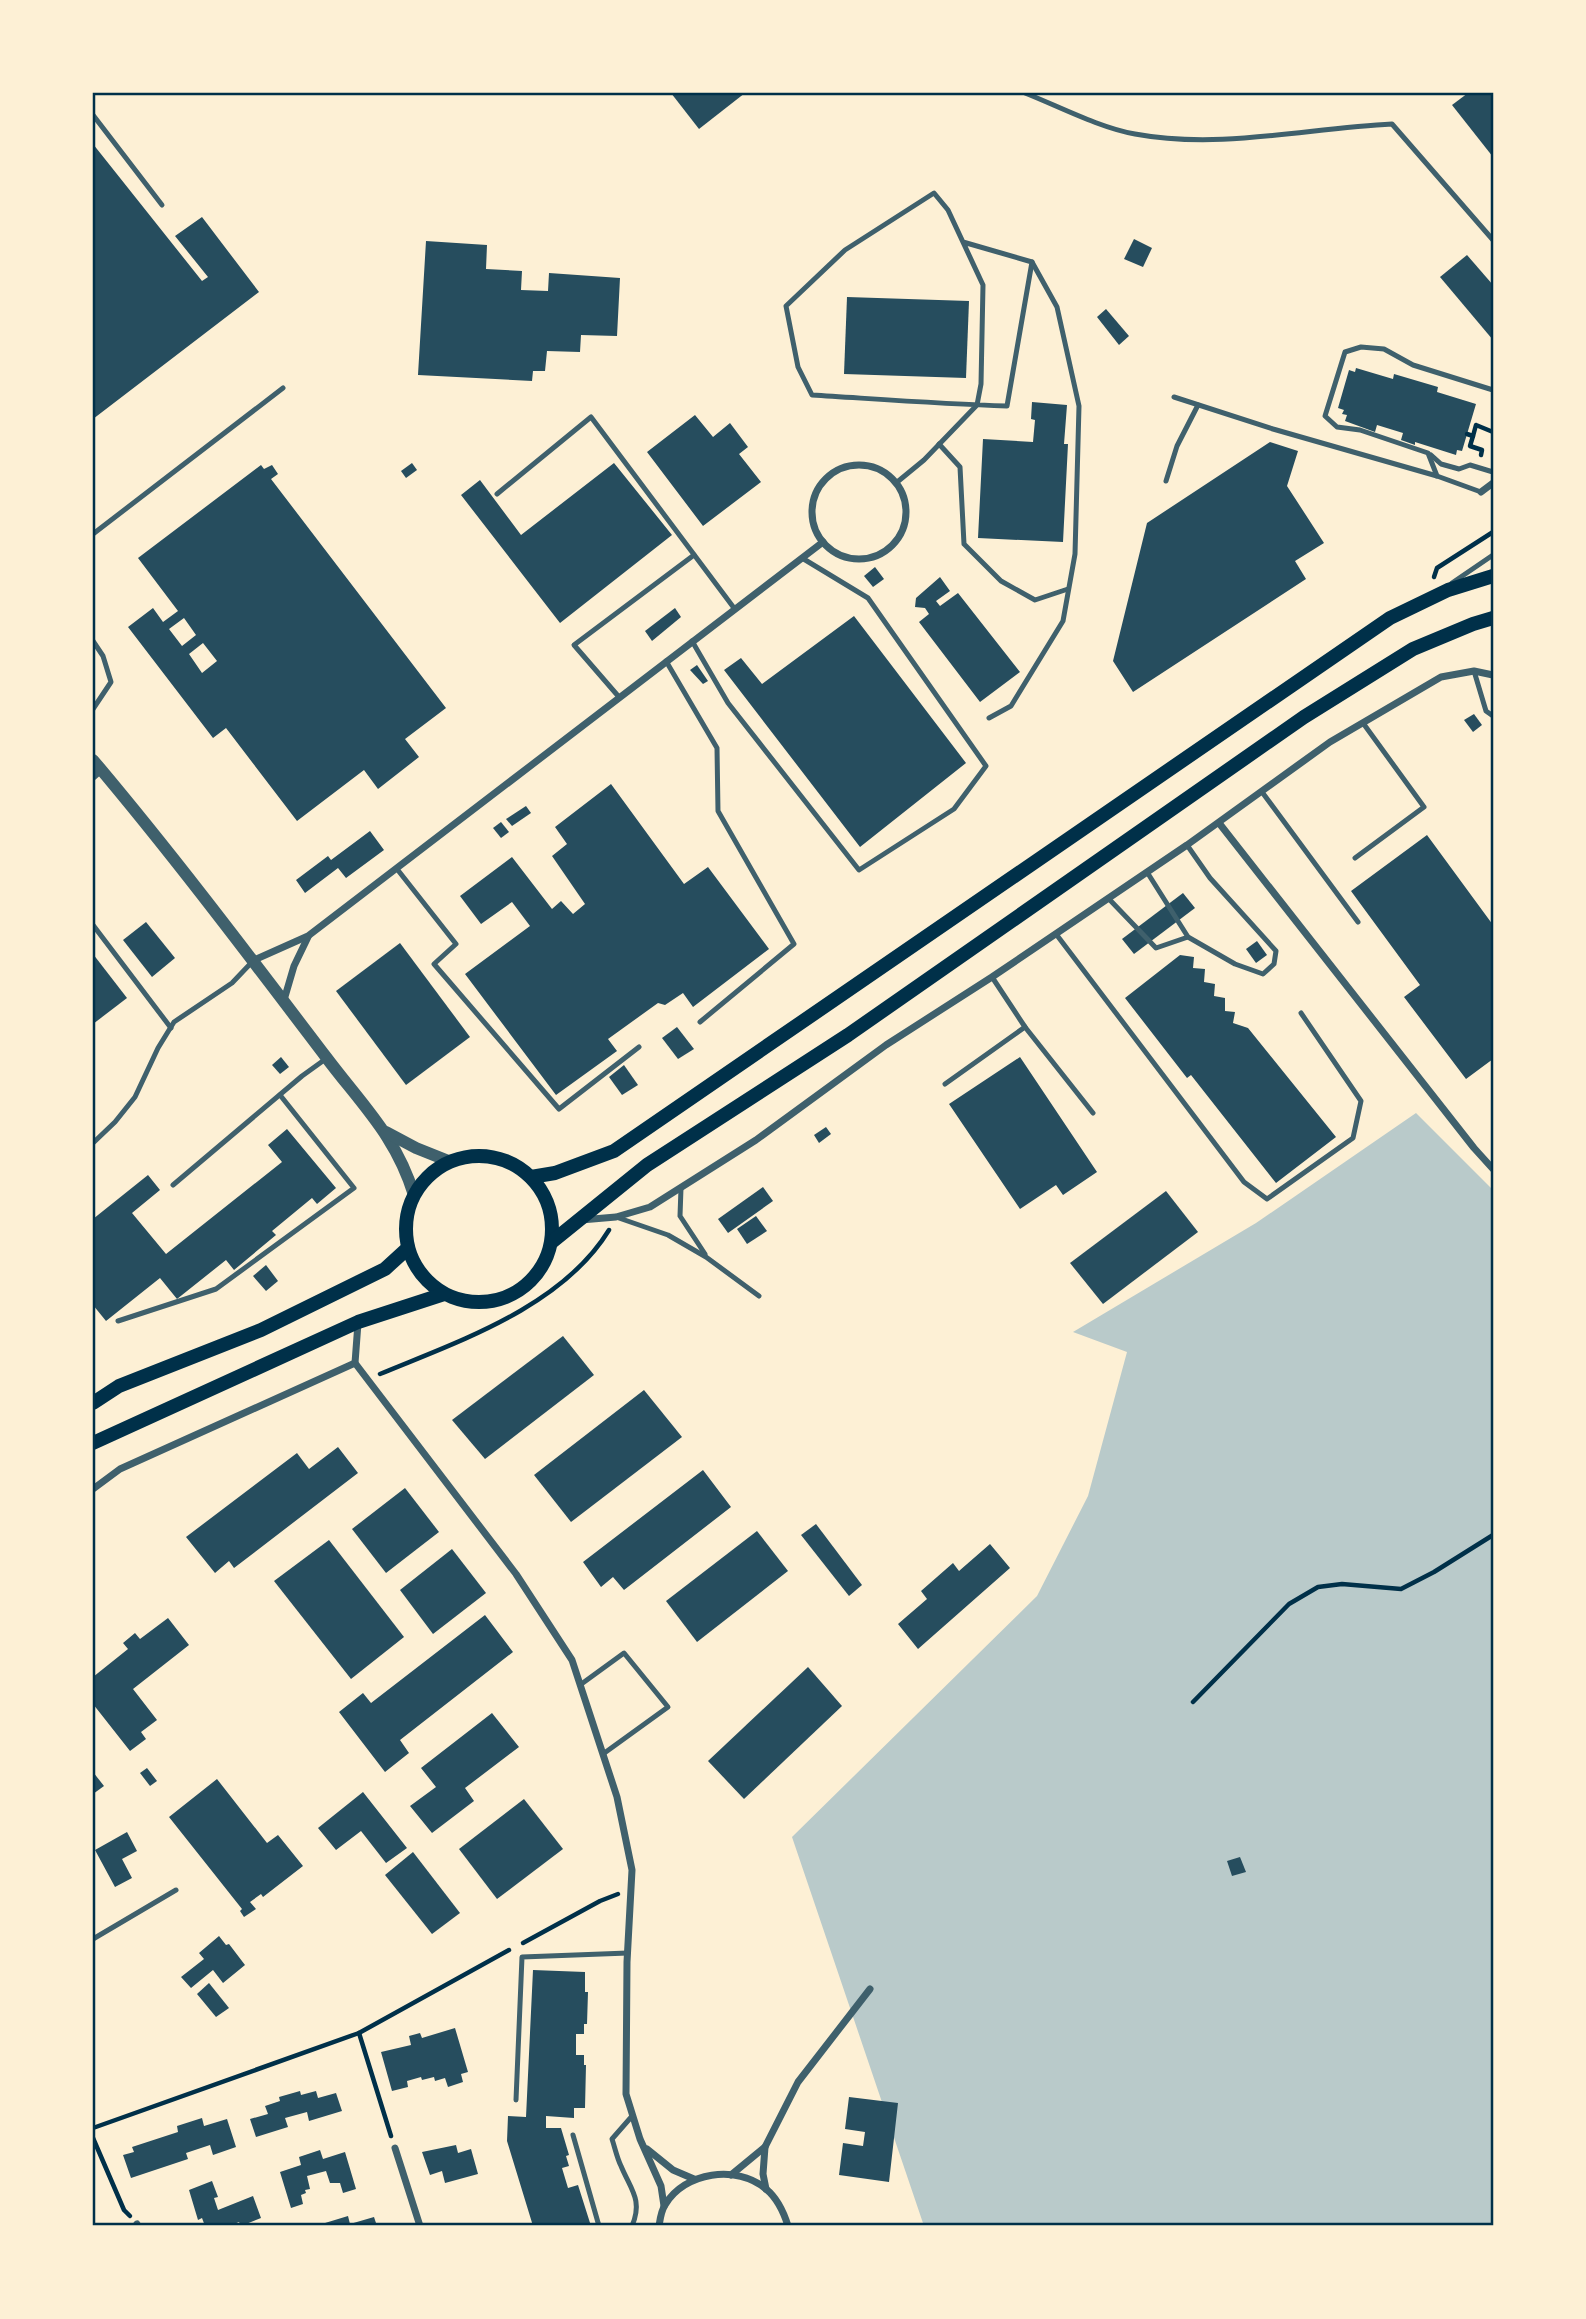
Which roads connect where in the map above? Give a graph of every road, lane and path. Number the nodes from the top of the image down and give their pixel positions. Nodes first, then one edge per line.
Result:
1 (1024, 93) edge
2 (93, 115) edge
3 (162, 205) dead end
4 (1493, 240) edge
5 (963, 242) junction
6 (1032, 261) junction
7 (283, 388) dead end
8 (1493, 390) edge
9 (1174, 397) dead end
10 (977, 405) junction
11 (1198, 405) junction
12 (1493, 432) edge
13 (939, 444) junction
14 (1428, 453) junction
15 (1479, 462) dead end
16 (1493, 472) edge
17 (1437, 475) junction
18 (1166, 481) dead end
19 (896, 483) junction
20 (1493, 483) edge
21 (1481, 492) joint
22 (498, 494) dead end
23 (1493, 532) edge
24 (93, 534) edge
25 (823, 542) junction
26 (694, 555) junction
27 (1493, 555) edge
28 (802, 558) junction
29 (1493, 576) edge
30 (1069, 589) junction
31 (1426, 601) junction
32 (734, 608) junction
33 (1493, 618) edge
34 (93, 641) edge
35 (692, 641) junction
36 (666, 661) junction
37 (1474, 671) junction
38 (1493, 675) edge
39 (619, 697) junction
40 (93, 709) edge
41 (1493, 716) edge
42 (989, 718) dead end
43 (1363, 723) junction
44 (95, 769) edge
45 (1262, 792) junction
46 (1219, 823) junction
47 (1187, 845) junction
48 (1355, 858) dead end
49 (397, 869) junction
50 (1147, 872) junction
51 (1108, 898) junction
52 (1358, 922) dead end
53 (93, 925) edge
54 (1056, 934) junction
55 (308, 936) junction
56 (1188, 937) junction
57 (254, 960) junction
58 (992, 977) junction
59 (284, 1000) junction
60 (1301, 1013) dead end
61 (700, 1022) dead end
62 (1025, 1027) junction
63 (171, 1028) junction
64 (639, 1047) dead end
65 (327, 1058) junction
66 (945, 1084) dead end
67 (280, 1095) junction
68 (1093, 1113) dead end
69 (386, 1132) junction
70 (93, 1143) edge
71 (450, 1161) junction
72 (1493, 1170) edge
73 (531, 1177) junction
74 (173, 1185) dead end
75 (681, 1187) junction
76 (414, 1195) junction
77 (616, 1217) junction
78 (581, 1220) junction
79 (553, 1241) junction
80 (408, 1248) junction
81 (706, 1257) junction
82 (444, 1294) junction
83 (759, 1296) dead end
84 (118, 1321) dead end
85 (358, 1322) junction
86 (355, 1363) junction
87 (368, 1379) junction
88 (93, 1403) edge
89 (93, 1443) edge
90 (93, 1489) edge
91 (1493, 1535) edge
92 (580, 1685) junction
93 (1193, 1702) dead end
94 (603, 1754) junction
95 (632, 1888) junction
96 (176, 1890) dead end
97 (93, 1940) edge
98 (521, 1944) dead end
99 (510, 1950) dead end
100 (628, 1954) junction
101 (870, 1989) dead end
102 (359, 2033) junction
103 (516, 2100) dead end
104 (633, 2115) junction
105 (93, 2128) edge
106 (573, 2135) dead end
107 (93, 2138) edge
108 (765, 2147) junction
109 (394, 2148) joint
110 (646, 2149) junction
111 (731, 2175) junction
112 (694, 2179) junction
113 (766, 2189) junction
114 (664, 2206) junction
115 (137, 2225) edge
116 (420, 2226) edge
117 (599, 2226) edge
118 (632, 2226) edge
119 (659, 2226) edge
120 (788, 2226) edge

1 - 4 lane
2 - 3 lane
5 - 6 lane
5 - 10 lane
5 - 10 lane
6 - 10 lane
6 - 30 lane
7 - 24 lane
8 - 14 lane
9 - 11 lane
10 - 13 lane
11 - 17 lane
11 - 18 lane
12 - 15 path
13 - 19 lane
13 - 30 lane
14 - 16 lane
14 - 17 lane
17 - 21 lane
19 - 25 street
19 - 25 street
20 - 21 street
22 - 26 lane
23 - 31 path
25 - 28 street
26 - 32 lane
26 - 39 lane
27 - 31 lane
28 - 32 street
28 - 35 lane
29 - 31 main road
30 - 42 lane
31 - 73 main road
32 - 35 street
33 - 78 main road
34 - 40 lane
35 - 36 street
36 - 39 street
36 - 61 lane
37 - 38 street
37 - 41 lane
37 - 43 street
39 - 49 street
43 - 45 street
43 - 48 lane
44 - 57 street
45 - 46 street
45 - 52 lane
46 - 47 street
46 - 72 street
47 - 50 street
47 - 56 lane
49 - 55 street
49 - 64 lane
50 - 51 street
50 - 56 lane
51 - 54 street
51 - 56 lane
53 - 63 lane
54 - 58 street
54 - 60 lane
55 - 57 street
55 - 59 street
57 - 59 street
57 - 63 lane
58 - 62 lane
58 - 75 street
59 - 65 street
62 - 66 lane
62 - 68 lane
63 - 70 lane
65 - 67 lane
65 - 69 street
67 - 74 lane
67 - 84 lane
69 - 71 street
69 - 76 street
71 - 73 main road
71 - 76 main road
73 - 79 main road
75 - 77 street
75 - 81 lane
76 - 80 main road
77 - 78 street
77 - 81 lane
77 - 87 path
78 - 79 main road
79 - 82 main road
80 - 82 main road
80 - 88 main road
81 - 83 lane
82 - 85 main road
85 - 86 street
85 - 89 main road
86 - 87 street
86 - 90 street
87 - 92 street
91 - 93 path
92 - 94 street
92 - 94 lane
94 - 95 street
95 - 98 path
95 - 100 street
96 - 97 lane
99 - 102 path
100 - 103 lane
100 - 104 street
101 - 108 street
102 - 105 path
102 - 109 path
104 - 110 street
104 - 118 lane
106 - 117 lane
107 - 115 path
108 - 111 street
108 - 113 street
109 - 116 street
110 - 112 street
110 - 114 street
111 - 112 street
111 - 113 street
112 - 114 street
113 - 120 street
114 - 119 street

